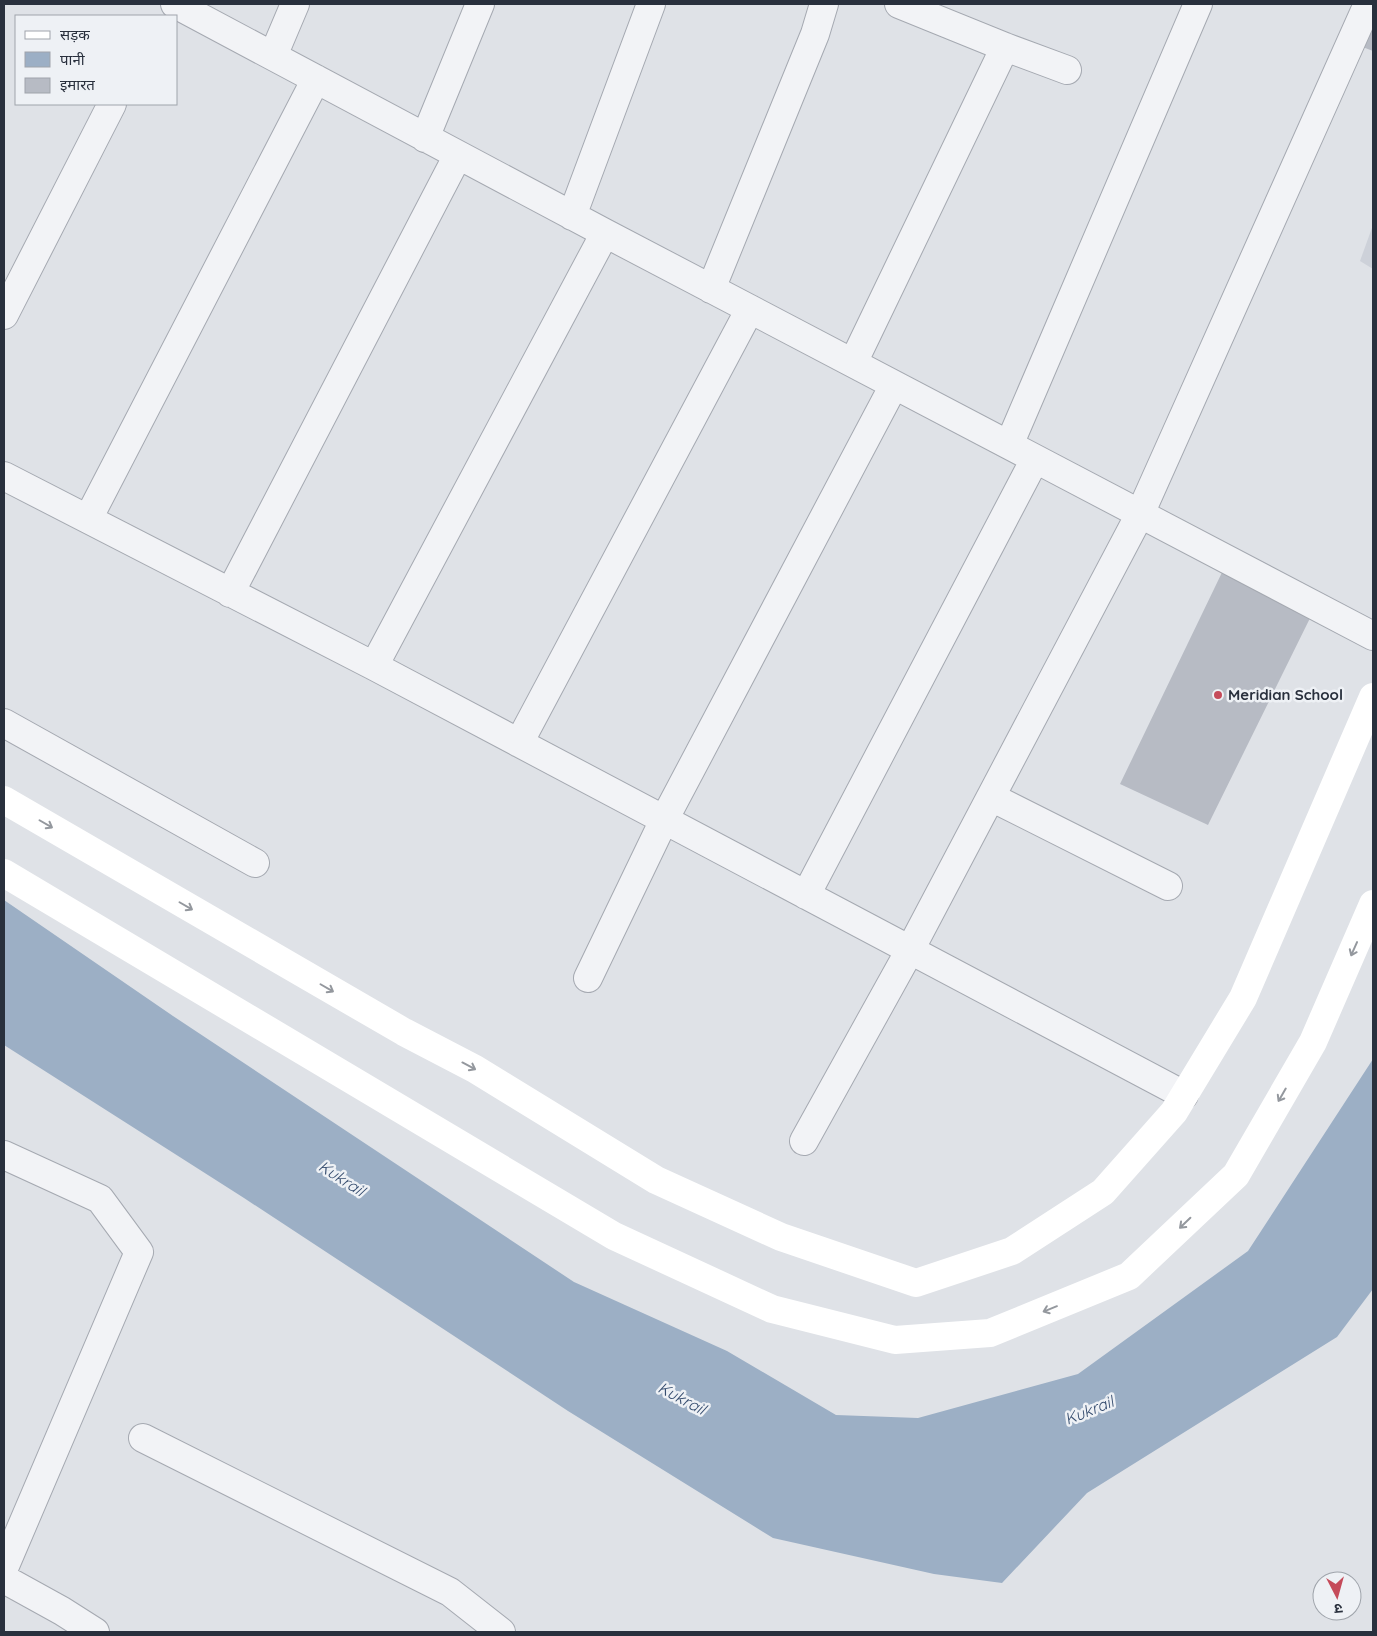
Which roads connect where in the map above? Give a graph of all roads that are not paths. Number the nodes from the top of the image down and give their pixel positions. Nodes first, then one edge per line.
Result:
1 (176, 4) edge
2 (295, 4) edge
3 (480, 4) edge
4 (651, 4) edge
5 (824, 4) edge
6 (899, 4) edge
7 (1198, 4) edge
8 (1368, 4) edge
9 (1005, 47) junction
10 (273, 56) junction
11 (1067, 70) dead end
12 (316, 79) junction
13 (111, 105) edge
14 (425, 138) junction
15 (458, 155) junction
16 (572, 216) junction
17 (605, 233) junction
18 (711, 289) junction
19 (750, 309) junction
20 (4, 315) edge
21 (854, 363) junction
22 (894, 385) junction
23 (1009, 445) junction
24 (1035, 459) junction
25 (4, 476) edge
26 (1140, 514) junction
27 (88, 519) junction
28 (230, 593) junction
29 (1373, 636) edge
30 (374, 666) junction
31 (1373, 697) edge
32 (4, 723) edge
33 (519, 743) junction
34 (991, 797) junction
35 (4, 800) edge
36 (664, 820) junction
37 (255, 863) dead end
38 (4, 873) edge
39 (1168, 886) dead end
40 (806, 895) junction
41 (1373, 904) edge
42 (910, 950) junction
43 (588, 978) dead end
44 (1184, 1095) junction
45 (804, 1141) dead end
46 (4, 1156) edge
47 (143, 1438) dead end
48 (4, 1568) edge
49 (4, 1579) edge
50 (95, 1632) edge
51 (501, 1632) edge

1 - 10 street
2 - 10 street
3 - 14 street
4 - 16 street
5 - 18 street
6 - 9 street
7 - 23 street
8 - 26 street
9 - 11 street
9 - 21 street
10 - 12 street
12 - 14 street
12 - 27 street
13 - 20 street
14 - 15 street
15 - 16 street
15 - 28 street
16 - 17 street
17 - 18 street
17 - 30 street
18 - 19 street
19 - 21 street
19 - 33 street
21 - 22 street
22 - 23 street
22 - 36 street
23 - 24 street
24 - 26 street
24 - 40 street
25 - 27 street
26 - 29 street
26 - 34 street
27 - 28 street
28 - 30 street
30 - 33 street
31 - 44 street
32 - 37 street
33 - 36 street
34 - 39 street
34 - 42 street
35 -> 44 street
36 - 40 street
36 - 43 street
41 -> 38 street
40 - 42 street
42 - 44 street
42 - 45 street
46 - 48 street
47 - 51 street
49 - 50 street

